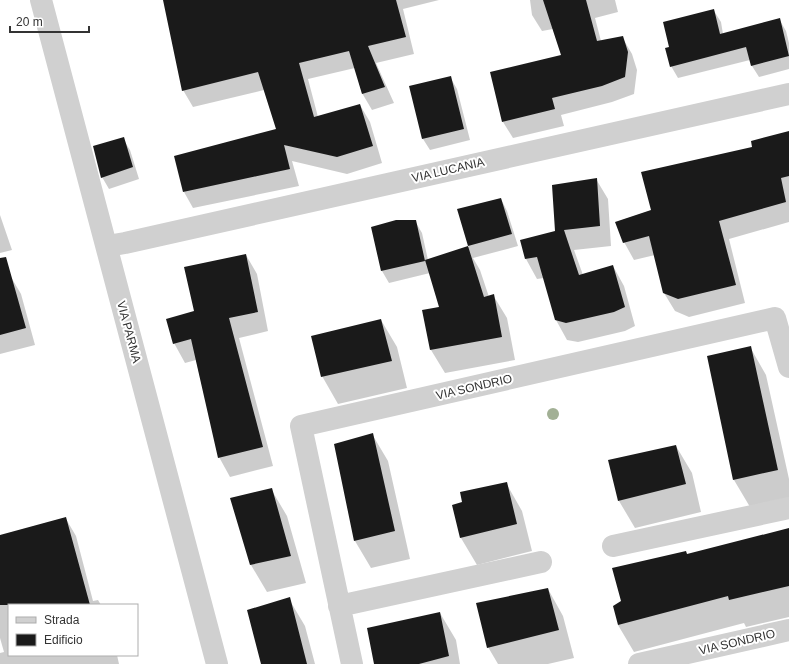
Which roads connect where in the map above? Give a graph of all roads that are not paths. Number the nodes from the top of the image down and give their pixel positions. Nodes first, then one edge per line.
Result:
1 (41, 0) edge
2 (789, 94) edge
3 (106, 246) junction
4 (789, 367) edge
5 (789, 508) edge
6 (613, 546) dead end
7 (541, 562) dead end
8 (339, 606) junction
9 (789, 630) edge
10 (218, 664) edge
11 (352, 664) edge
12 (639, 664) edge

1 - 3 street, VIA PARMA
2 - 3 street, VIA LUCANIA
3 - 10 street, VIA PARMA
4 - 8 street, VIA SONDRIO
5 - 6 street
7 - 8 street
8 - 11 street, VIA SONDRIO
9 - 12 street, VIA SONDRIO

